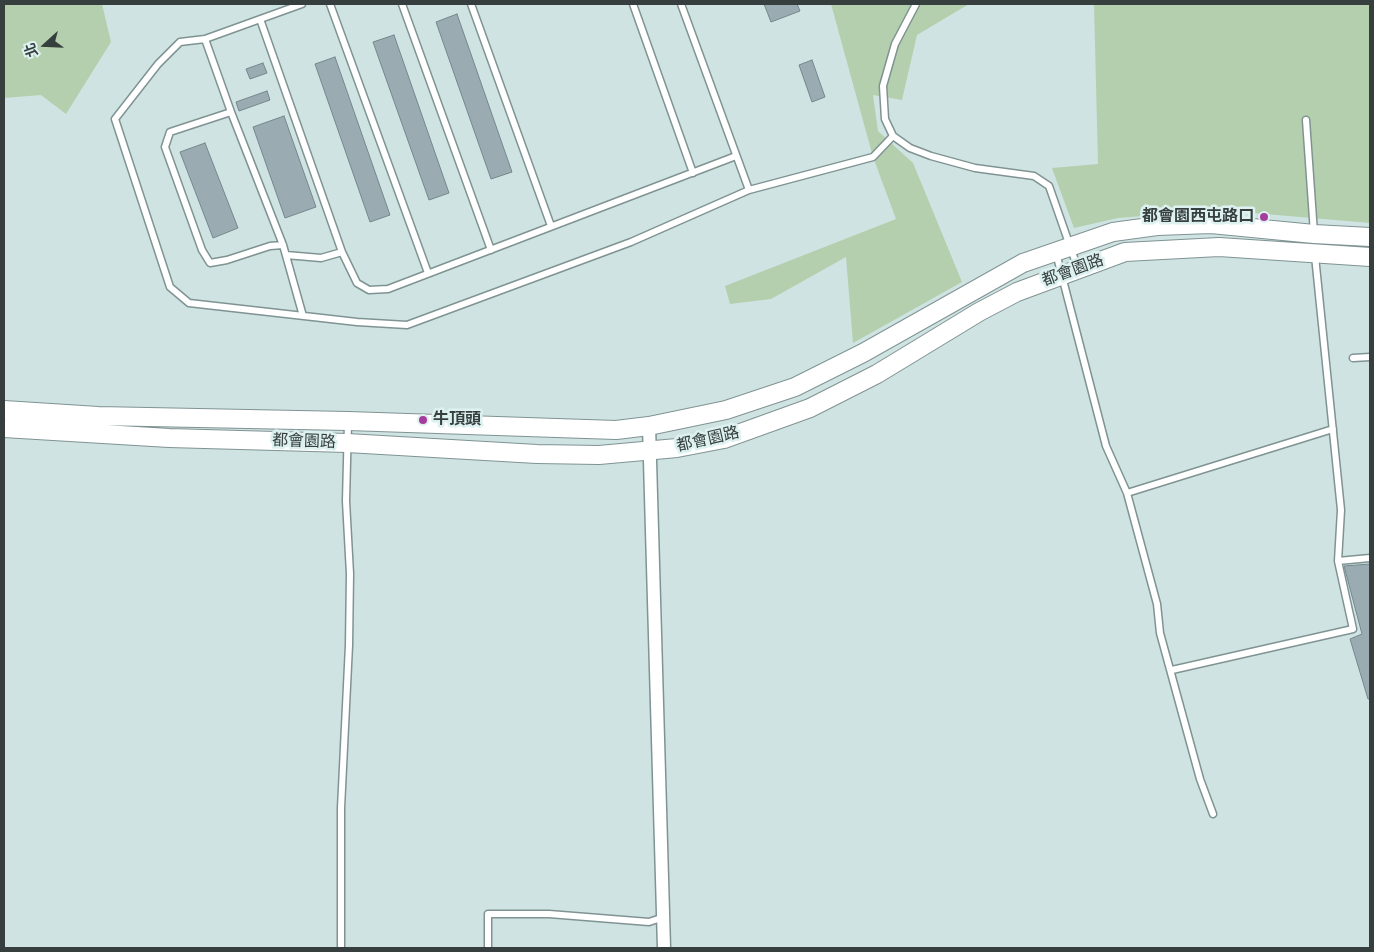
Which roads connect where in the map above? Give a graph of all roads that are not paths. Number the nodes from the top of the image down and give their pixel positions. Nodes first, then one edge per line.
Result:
1 (302, 4) edge
2 (330, 4) edge
3 (402, 4) edge
4 (471, 4) edge
5 (633, 4) edge
6 (681, 4) edge
7 (916, 4) edge
8 (260, 19) junction
9 (205, 39) junction
10 (231, 112) junction
11 (1306, 120) dead end
12 (893, 136) junction
13 (736, 156) junction
14 (693, 173) junction
15 (749, 190) junction
16 (552, 226) junction
17 (1314, 234) junction
18 (1370, 237) edge
19 (283, 245) junction
20 (1063, 249) junction
21 (490, 250) junction
22 (342, 252) junction
23 (1314, 254) junction
24 (286, 255) junction
25 (1370, 257) edge
26 (1070, 271) junction
27 (428, 273) junction
28 (303, 316) junction
29 (1370, 357) edge
30 (1353, 358) dead end
31 (4, 410) edge
32 (348, 421) junction
33 (649, 426) junction
34 (4, 428) edge
35 (1333, 428) junction
36 (347, 443) junction
37 (652, 451) junction
38 (1127, 493) junction
39 (1370, 558) edge
40 (1338, 560) junction
41 (1172, 670) junction
42 (1214, 814) dead end
43 (664, 917) junction
44 (341, 948) edge
45 (488, 948) edge
46 (664, 948) edge

1 - 8 lane
2 - 27 lane
3 - 21 lane
4 - 16 lane
5 - 14 lane
6 - 13 lane
7 - 12 lane
8 - 9 lane
8 - 22 lane
9 - 10 lane
9 - 28 lane
10 - 19 lane
10 - 19 lane
11 - 17 lane
12 - 15 lane
12 - 20 lane
13 - 14 lane
13 - 15 lane
14 - 16 lane
15 - 28 lane
16 - 21 lane
17 - 18 street, 都會園路
17 - 20 street, 都會園路
17 - 23 lane
19 - 24 lane
20 - 26 lane
20 - 26 lane
20 - 33 street, 都會園路
21 - 27 lane
22 - 24 lane
22 - 27 lane
23 - 25 street, 都會園路
23 - 26 street, 都會園路
23 - 35 lane
24 - 28 lane
26 - 37 street, 都會園路
26 - 38 lane
29 - 30 lane
31 - 32 street, 都會園路
32 - 33 street, 都會園路
32 - 36 lane
33 - 37 street
34 - 36 street, 都會園路
35 - 38 lane
35 - 40 lane
36 - 37 street, 都會園路
36 - 44 lane
37 - 43 street
38 - 41 lane
39 - 40 lane
40 - 41 lane
41 - 42 lane
43 - 45 lane
43 - 46 street

